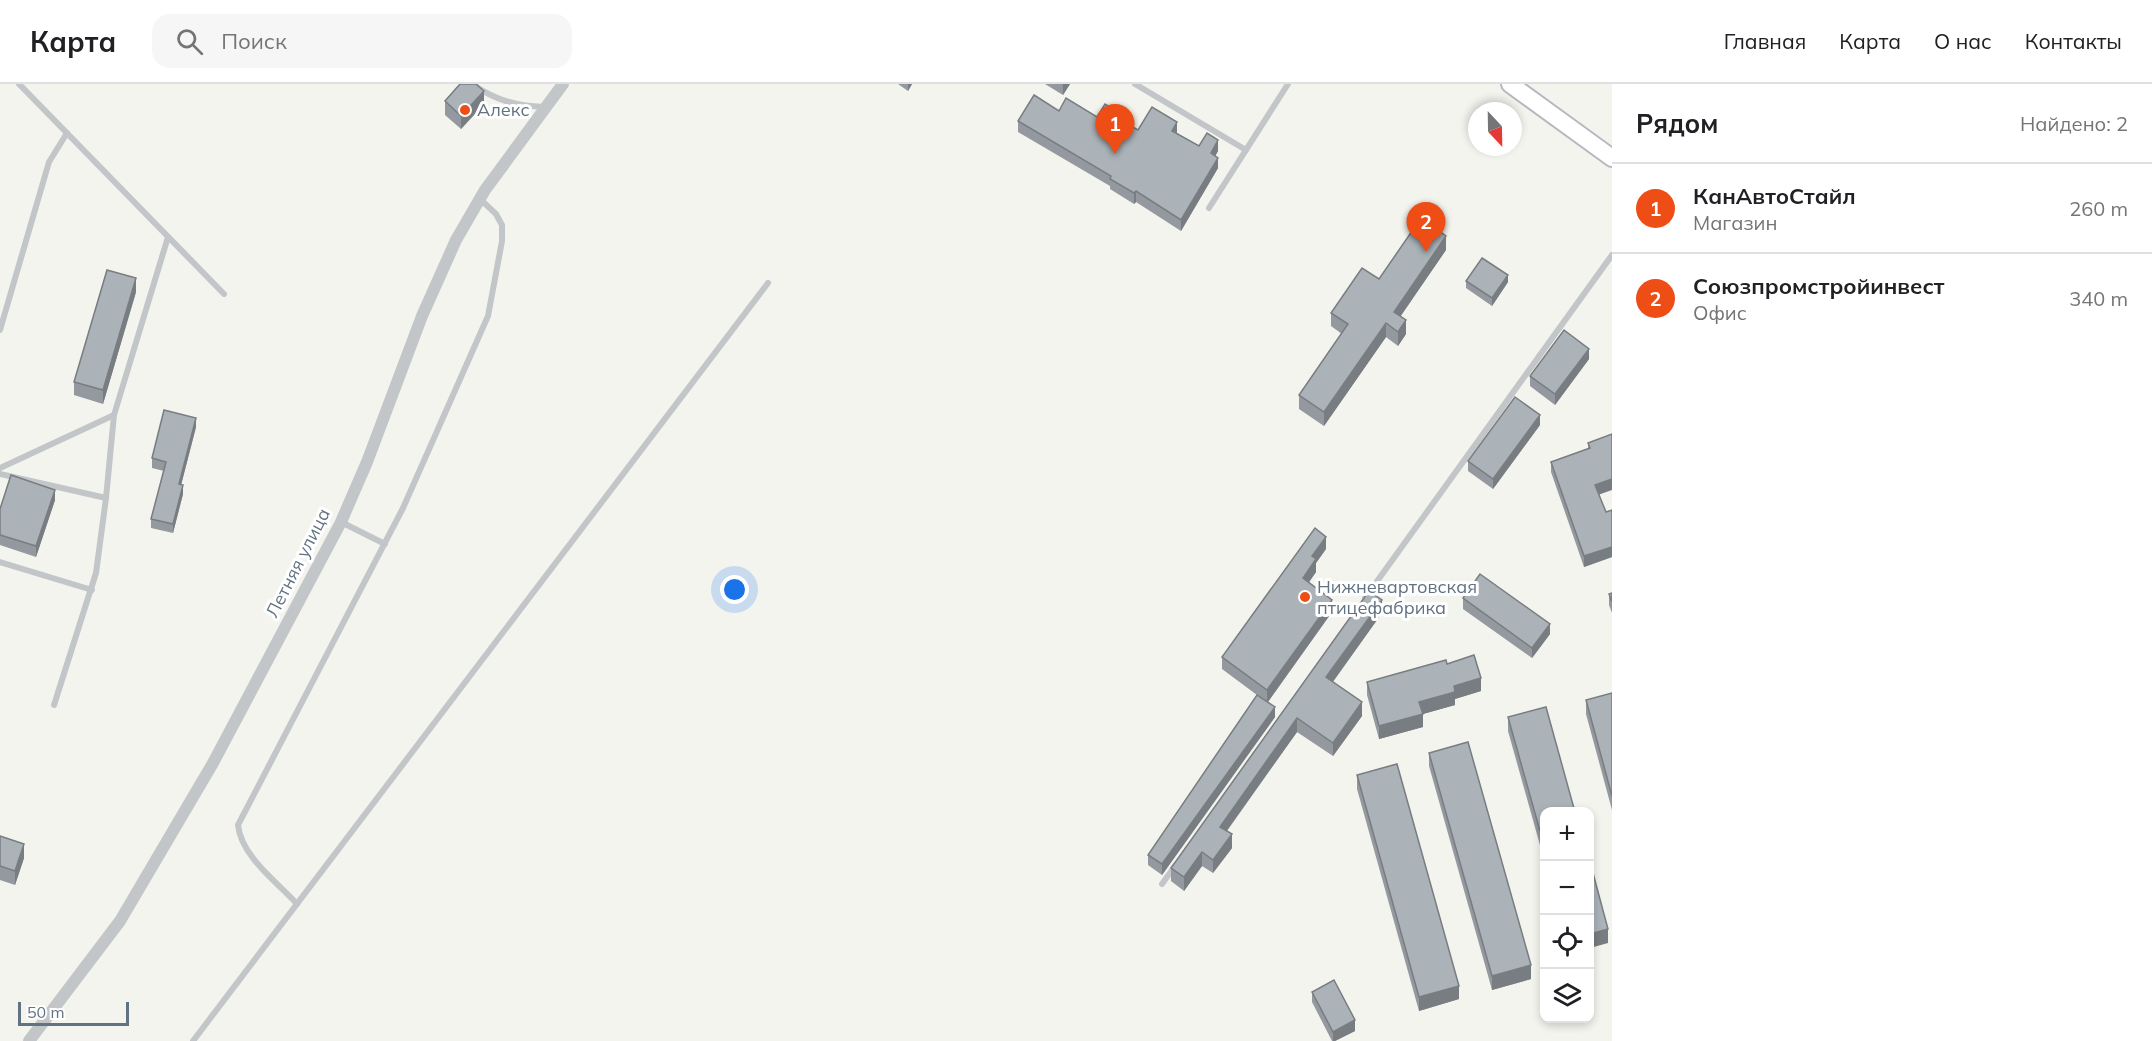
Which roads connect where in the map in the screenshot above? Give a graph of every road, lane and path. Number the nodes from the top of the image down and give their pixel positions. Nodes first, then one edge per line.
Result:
1 (19, 84) edge
2 (472, 84) edge
3 (563, 84) edge
4 (1135, 84) edge
5 (1288, 84) edge
6 (1510, 84) edge
7 (544, 107) junction
8 (67, 133) junction
9 (1246, 150) junction
10 (1612, 158) edge
11 (480, 199) junction
12 (1209, 208) dead end
13 (168, 237) junction
14 (1612, 255) edge
15 (768, 283) dead end
16 (224, 294) dead end
17 (0, 330) edge
18 (114, 415) junction
19 (0, 468) edge
20 (0, 474) edge
21 (106, 498) junction
22 (341, 522) junction
23 (385, 544) junction
24 (0, 562) edge
25 (92, 590) junction
26 (1359, 608) edge
27 (54, 705) dead end
28 (1183, 855) edge
29 (1162, 884) dead end
30 (297, 904) junction
31 (29, 1041) edge
32 (193, 1041) edge

1 - 8 lane
2 - 7 lane
3 - 7 street, Летняя улица
4 - 9 lane
5 - 9 lane
6 - 10 main road
7 - 11 street, Летняя улица
8 - 13 lane
8 - 17 lane
9 - 12 lane
11 - 22 street, Летняя улица
11 - 23 lane
13 - 16 lane
13 - 18 lane
14 - 26 lane
15 - 30 lane
18 - 19 lane
18 - 21 lane
20 - 21 lane
21 - 25 lane
22 - 23 lane
22 - 31 street, Летняя улица
23 - 30 lane
24 - 25 lane
25 - 27 lane
28 - 29 lane
30 - 32 lane

